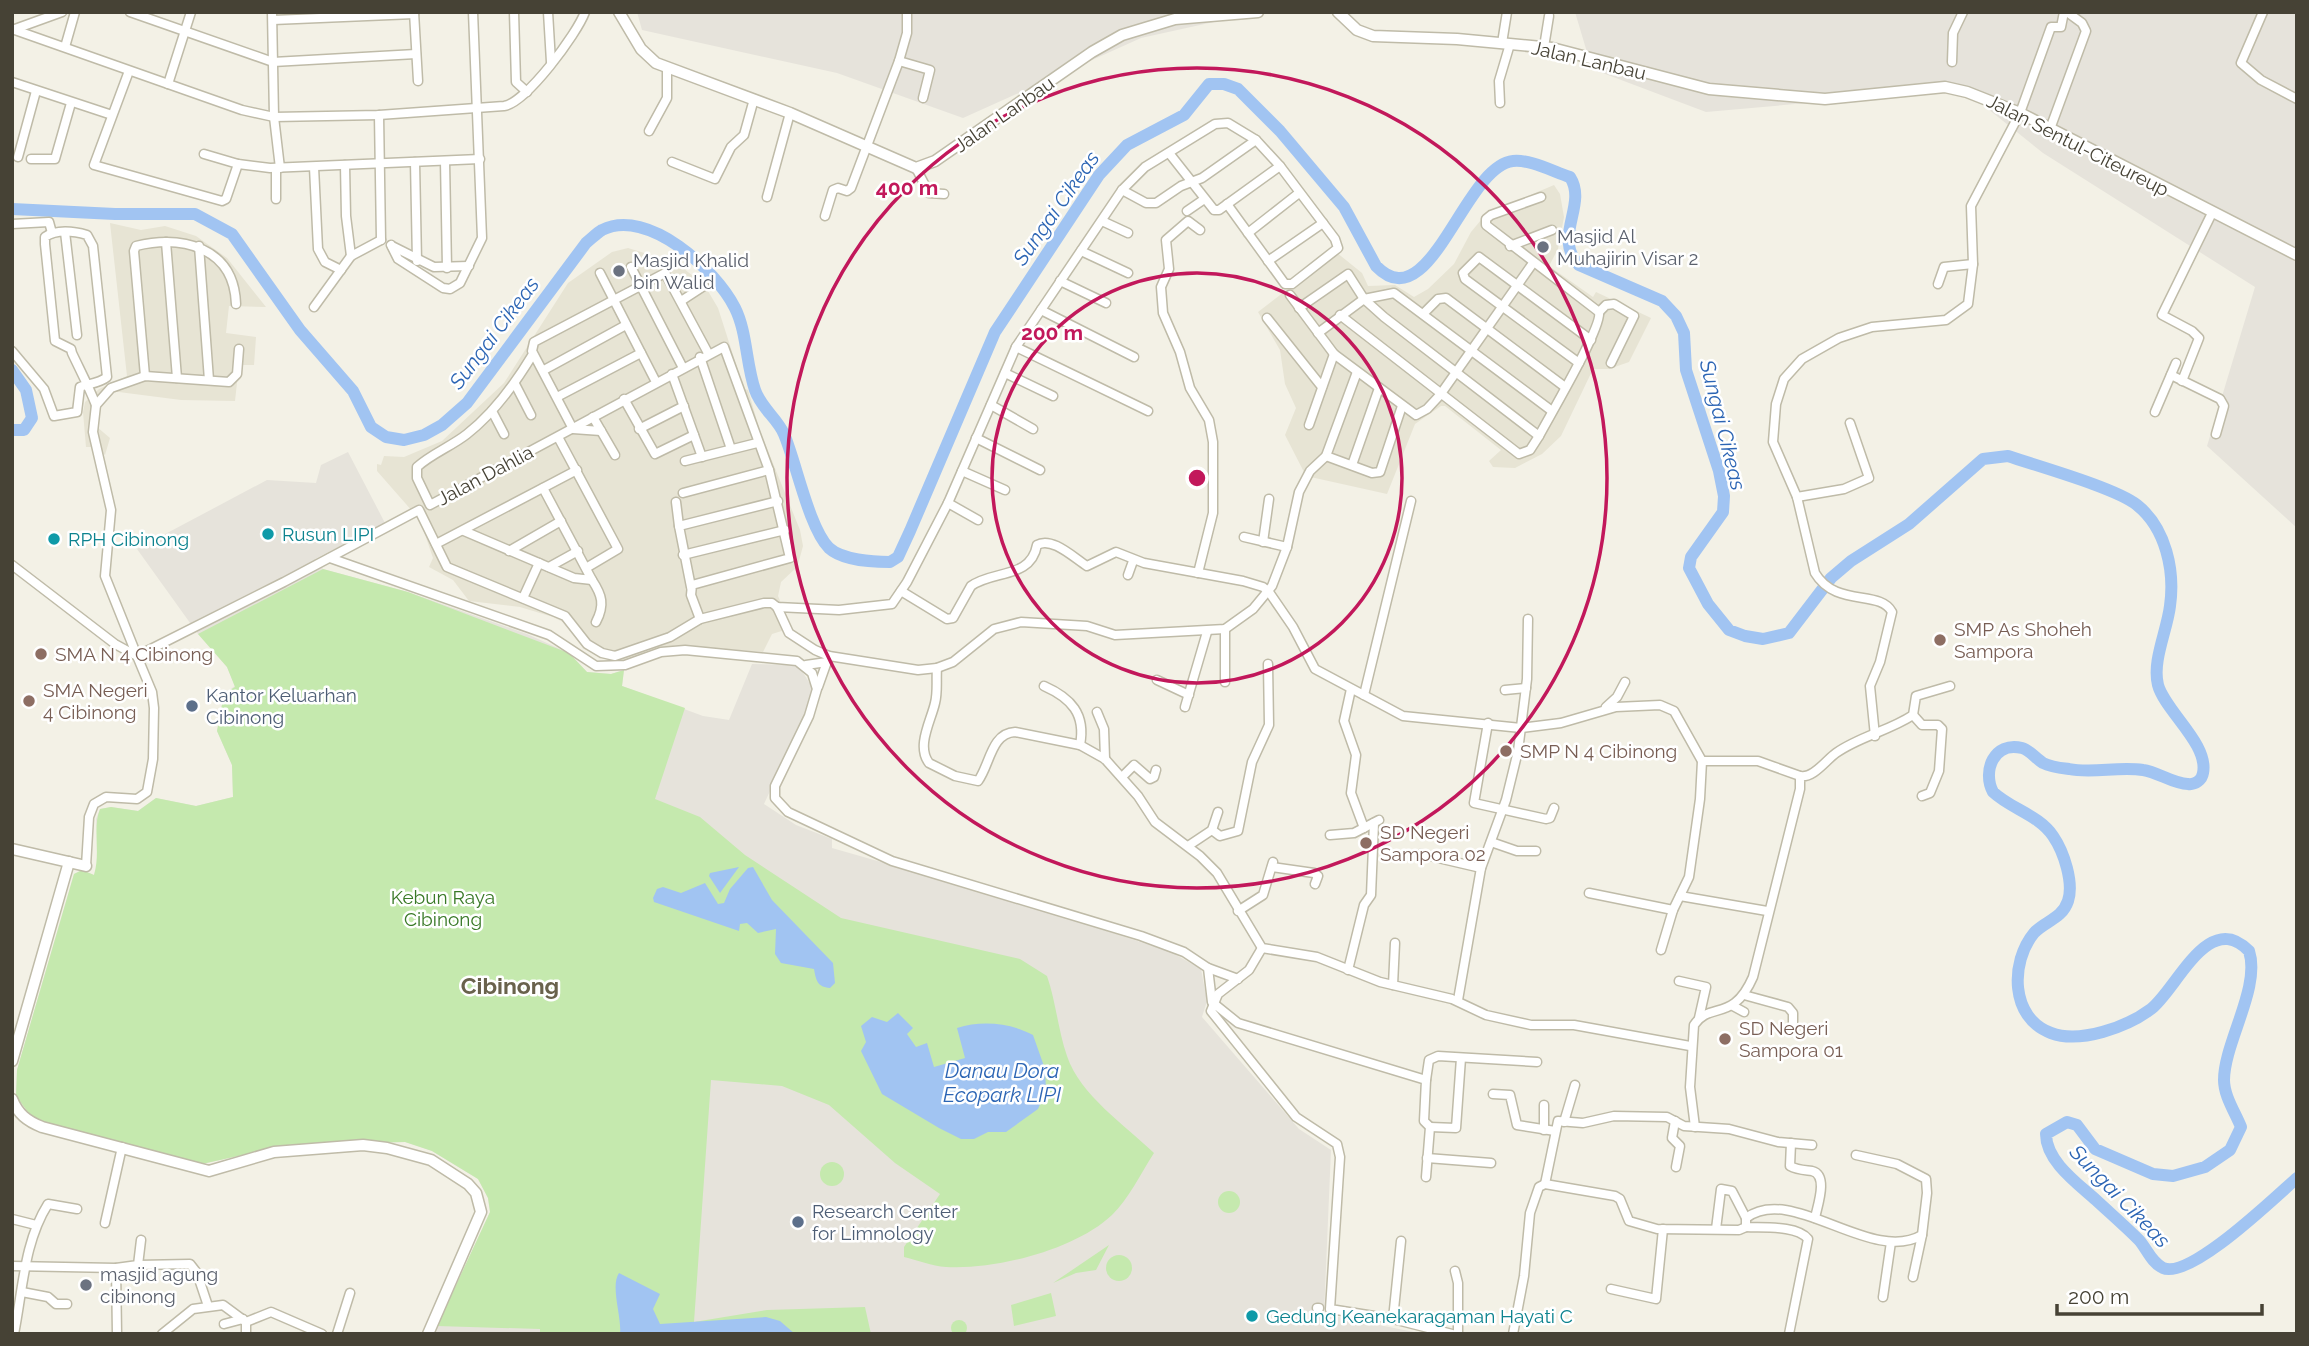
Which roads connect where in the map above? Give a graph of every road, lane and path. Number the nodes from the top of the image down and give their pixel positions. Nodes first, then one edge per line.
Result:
1 (62, 12) edge
2 (75, 12) edge
3 (130, 12) edge
4 (191, 12) edge
5 (473, 12) edge
6 (514, 12) edge
7 (548, 12) edge
8 (585, 12) edge
9 (619, 12) edge
10 (907, 12) edge
11 (1258, 12) edge
12 (1338, 12) edge
13 (1507, 12) edge
14 (1963, 12) edge
15 (2066, 12) edge
16 (2263, 12) edge
17 (414, 13) edge
18 (271, 15) edge
19 (1549, 16) dead end
20 (13, 29) edge
21 (185, 32) junction
22 (1506, 43) junction
23 (65, 47) junction
24 (1544, 47) junction
25 (416, 54) junction
26 (899, 61) junction
27 (273, 62) junction
28 (551, 62) junction
29 (1952, 62) dead end
30 (667, 68) junction
31 (129, 71) junction
32 (418, 81) dead end
33 (12, 82) edge
34 (168, 84) junction
35 (36, 91) junction
36 (527, 92) junction
37 (1763, 94) joint
38 (923, 98) dead end
39 (754, 99) junction
40 (2297, 99) edge
41 (71, 103) junction
42 (1500, 103) dead end
43 (475, 108) junction
44 (790, 113) junction
45 (2020, 113) junction
46 (111, 115) junction
47 (379, 115) junction
48 (274, 117) junction
49 (2050, 129) junction
50 (649, 131) dead end
51 (1256, 140) junction
52 (866, 145) junction
53 (1169, 153) junction
54 (204, 154) dead end
55 (18, 157) dead end
56 (30, 159) dead end
57 (480, 159) junction
58 (445, 161) junction
59 (415, 162) junction
60 (671, 162) dead end
61 (238, 164) junction
62 (379, 164) junction
63 (345, 165) junction
64 (1280, 166) junction
65 (314, 167) junction
66 (278, 168) junction
67 (916, 168) junction
68 (1191, 182) junction
69 (1122, 190) junction
70 (1299, 193) junction
71 (944, 194) dead end
72 (767, 197) dead end
73 (1541, 197) dead end
74 (276, 200) dead end
75 (1203, 200) junction
76 (1227, 204) junction
77 (1187, 211) dead end
78 (2212, 213) junction
79 (825, 216) dead end
80 (1102, 220) junction
81 (1323, 223) junction
82 (12, 224) edge
83 (1199, 230) dead end
84 (1552, 230) dead end
85 (65, 232) junction
86 (52, 233) junction
87 (1128, 233) dead end
88 (1248, 233) junction
89 (381, 240) junction
90 (166, 242) junction
91 (391, 245) junction
92 (199, 246) junction
93 (1510, 246) junction
94 (1081, 251) junction
95 (2297, 255) edge
96 (351, 256) junction
97 (418, 261) junction
98 (1268, 261) junction
99 (1533, 263) junction
100 (1973, 264) junction
101 (469, 266) junction
102 (631, 267) dead end
103 (447, 268) junction
104 (341, 270) junction
105 (600, 273) dead end
106 (1128, 274) dead end
107 (1060, 281) junction
108 (1938, 284) dead end
109 (639, 285) junction
110 (1517, 285) junction
111 (704, 286) dead end
112 (1290, 295) dead end
113 (613, 299) junction
114 (1364, 299) junction
115 (681, 301) junction
116 (1106, 303) dead end
117 (236, 304) dead end
118 (1502, 306) junction
119 (314, 307) dead end
120 (1299, 308) junction
121 (1041, 310) junction
122 (1599, 312) junction
123 (1423, 314) junction
124 (1340, 315) junction
125 (1268, 318) dead end
126 (626, 325) junction
127 (1488, 329) junction
128 (1318, 333) junction
129 (77, 335) dead end
130 (1591, 340) junction
131 (1016, 347) junction
132 (240, 349) dead end
133 (1473, 350) junction
134 (12, 351) edge
135 (641, 353) junction
136 (533, 354) junction
137 (1334, 354) junction
138 (704, 355) junction
139 (1134, 357) dead end
140 (1578, 363) junction
141 (1611, 363) dead end
142 (2176, 363) dead end
143 (683, 368) junction
144 (544, 370) junction
145 (1357, 372) junction
146 (1005, 373) junction
147 (1455, 373) junction
148 (672, 374) junction
149 (2171, 375) junction
150 (145, 376) junction
151 (177, 378) junction
152 (209, 380) junction
153 (656, 382) junction
154 (2182, 382) junction
155 (87, 384) junction
156 (515, 384) junction
157 (1322, 387) junction
158 (1565, 387) junction
159 (1379, 388) junction
160 (1440, 395) junction
161 (1053, 396) dead end
162 (556, 397) junction
163 (624, 399) junction
164 (96, 405) junction
165 (991, 405) junction
166 (684, 406) junction
167 (1402, 406) junction
168 (492, 411) junction
169 (1148, 411) dead end
170 (1552, 411) junction
171 (2155, 412) dead end
172 (531, 415) dead end
173 (593, 417) junction
174 (1850, 424) dead end
175 (1309, 425) dead end
176 (573, 429) junction
177 (639, 429) junction
178 (1033, 429) dead end
179 (601, 431) junction
180 (504, 434) dead end
181 (2216, 434) dead end
182 (694, 435) junction
183 (1539, 436) junction
184 (558, 437) junction
185 (976, 438) junction
186 (757, 443) junction
187 (731, 449) junction
188 (615, 456) dead end
189 (1326, 456) junction
190 (702, 457) junction
191 (685, 461) dead end
192 (1352, 465) junction
193 (577, 470) junction
194 (769, 470) junction
195 (1040, 470) dead end
196 (962, 471) junction
197 (543, 488) junction
198 (1005, 490) dead end
199 (683, 493) dead end
200 (1797, 497) junction
201 (1269, 499) dead end
202 (778, 501) junction
203 (1411, 501) dead end
204 (676, 502) dead end
205 (948, 503) junction
206 (430, 505) junction
207 (419, 510) junction
208 (978, 520) dead end
209 (561, 521) junction
210 (679, 526) junction
211 (785, 530) junction
212 (464, 531) junction
213 (1244, 537) dead end
214 (1263, 542) junction
215 (436, 544) junction
216 (1287, 547) junction
217 (509, 551) junction
218 (578, 551) junction
219 (683, 555) junction
220 (330, 558) junction
221 (1133, 561) junction
222 (539, 563) junction
223 (12, 565) edge
224 (549, 567) junction
225 (586, 568) junction
226 (1198, 573) junction
227 (1128, 575) dead end
228 (592, 580) junction
229 (694, 585) junction
230 (901, 591) junction
231 (1269, 592) junction
232 (523, 598) junction
233 (776, 607) junction
234 (700, 619) junction
235 (1528, 620) dead end
236 (596, 622) dead end
237 (1225, 629) junction
238 (1207, 632) junction
239 (137, 656) junction
240 (828, 659) junction
241 (1268, 663) dead end
242 (806, 665) junction
243 (937, 668) junction
244 (1157, 680) dead end
245 (1225, 681) dead end
246 (1625, 682) dead end
247 (1044, 686) dead end
248 (1950, 686) dead end
249 (1526, 688) junction
250 (817, 689) junction
251 (1351, 689) junction
252 (1505, 690) dead end
253 (1189, 695) junction
254 (1364, 695) junction
255 (1185, 707) dead end
256 (1603, 710) junction
257 (1097, 712) dead end
258 (1913, 715) junction
259 (1488, 723) junction
260 (1521, 728) junction
261 (1875, 736) junction
262 (1080, 746) junction
263 (1105, 759) junction
264 (1702, 761) junction
265 (1156, 769) dead end
266 (1800, 776) junction
267 (1122, 777) junction
268 (1922, 796) dead end
269 (1554, 808) dead end
270 (1218, 812) dead end
271 (1502, 812) junction
272 (1364, 828) junction
273 (1212, 830) junction
274 (1330, 835) dead end
275 (1491, 842) junction
276 (1188, 846) junction
277 (12, 849) edge
278 (1536, 851) dead end
279 (1421, 854) dead end
280 (69, 862) junction
281 (86, 866) joint
282 (1481, 868) junction
283 (1315, 884) dead end
284 (1589, 893) dead end
285 (1680, 896) junction
286 (1673, 910) junction
287 (1238, 911) junction
288 (1768, 911) junction
289 (1395, 943) dead end
290 (1262, 948) junction
291 (1661, 950) dead end
292 (1208, 968) junction
293 (1348, 970) junction
294 (1238, 979) junction
295 (1679, 981) dead end
296 (1392, 985) junction
297 (1744, 995) junction
298 (1458, 1000) junction
299 (1212, 1002) junction
300 (1733, 1006) junction
301 (1744, 1012) dead end
302 (1699, 1018) junction
303 (1793, 1023) dead end
304 (1690, 1046) junction
305 (1461, 1058) junction
306 (12, 1061) edge
307 (1537, 1062) dead end
308 (1426, 1080) junction
309 (1574, 1085) dead end
310 (1493, 1094) dead end
311 (12, 1099) edge
312 (1544, 1105) dead end
313 (1675, 1121) junction
314 (1563, 1122) junction
315 (1430, 1127) junction
316 (1695, 1127) junction
317 (1544, 1130) junction
318 (1555, 1131) junction
319 (1791, 1143) junction
320 (1812, 1144) dead end
321 (122, 1147) junction
322 (1856, 1155) dead end
323 (1427, 1158) junction
324 (1491, 1163) dead end
325 (1676, 1167) dead end
326 (1426, 1177) dead end
327 (1545, 1185) junction
328 (77, 1209) dead end
329 (1815, 1218) junction
330 (12, 1219) edge
331 (1746, 1222) junction
332 (105, 1223) dead end
333 (36, 1225) junction
334 (1663, 1229) junction
335 (1716, 1229) junction
336 (1922, 1235) junction
337 (141, 1240) dead end
338 (1401, 1241) dead end
339 (1891, 1242) junction
340 (138, 1265) junction
341 (12, 1266) edge
342 (25, 1267) junction
343 (116, 1268) junction
344 (1455, 1271) dead end
345 (1913, 1276) dead end
346 (1611, 1289) dead end
347 (350, 1293) dead end
348 (18, 1296) edge
349 (1883, 1297) dead end
350 (67, 1304) dead end
351 (208, 1306) junction
352 (1394, 1319) junction
353 (245, 1320) junction
354 (224, 1324) dead end
355 (14, 1334) edge
356 (117, 1334) edge
357 (162, 1334) edge
358 (246, 1334) edge
359 (322, 1334) edge
360 (337, 1334) edge
361 (428, 1334) edge
362 (1452, 1334) edge
363 (1458, 1334) edge
364 (1513, 1334) edge
365 (1789, 1334) edge

1 - 20 street
2 - 23 street
3 - 21 street
4 - 21 street
5 - 43 street
6 - 36 street
7 - 28 street
8 - 28 street
9 - 30 street
10 - 26 street
11 - 67 street, Jalan Lanbau
12 - 22 street, Jalan Lanbau
13 - 22 street
14 - 29 street
15 - 45 street
15 - 49 street
16 - 40 street
17 - 18 street
17 - 25 street
18 - 27 street
19 - 24 street
20 - 23 street
21 - 27 street
21 - 34 street
22 - 24 street, Jalan Lanbau
22 - 42 street
23 - 31 street
24 - 37 street, Jalan Lanbau
25 - 27 street
25 - 32 street
26 - 38 street
26 - 52 street
27 - 48 street
28 - 36 street
30 - 39 street
30 - 50 street
31 - 34 street
31 - 46 street
33 - 35 street
34 - 48 street
35 - 41 street
35 - 55 street
36 - 43 street
37 - 45 street, Jalan Sentul-Citeureup
39 - 44 street
39 - 60 street
41 - 46 street
41 - 56 street
43 - 47 street
43 - 57 street
44 - 52 street
44 - 72 street
45 - 49 street, Jalan Sentul-Citeureup
45 - 100 street
46 - 61 street
47 - 48 street
47 - 62 street
48 - 66 street
49 - 78 street, Jalan Sentul-Citeureup
51 - 53 street
51 - 64 street
51 - 68 street
52 - 67 street
52 - 79 street
53 - 68 street
53 - 69 street
54 - 61 street
57 - 58 street
57 - 101 street
58 - 59 street
58 - 103 street
59 - 62 street
59 - 97 street
61 - 66 street
62 - 63 street
62 - 89 street
63 - 65 street
63 - 96 street
64 - 70 street
64 - 76 street
65 - 66 street
65 - 104 street
66 - 74 street
67 - 71 street
68 - 69 street
68 - 75 street
69 - 80 street
70 - 81 street
70 - 88 street
73 - 93 street
75 - 76 street
75 - 77 street
76 - 88 street
78 - 95 street, Jalan Sentul-Citeureup
78 - 154 street
80 - 87 street
80 - 94 street
81 - 98 street
81 - 98 street
82 - 86 street
83 - 226 street
84 - 93 street
85 - 86 street
85 - 129 street
85 - 155 street
86 - 155 street
88 - 98 street
89 - 91 street
89 - 96 street
90 - 92 street
90 - 150 street
90 - 151 street
91 - 97 street
91 - 101 street
92 - 117 street
92 - 152 street
93 - 99 street
94 - 106 street
94 - 107 street
96 - 104 street
97 - 103 street
99 - 110 street
99 - 122 street
100 - 108 street
100 - 200 street
101 - 103 street
102 - 109 street
104 - 119 street
105 - 113 street
107 - 116 street
107 - 121 street
109 - 113 street
109 - 115 street
109 - 143 street
110 - 118 street
110 - 118 street
110 - 130 street
111 - 115 street
112 - 120 street
113 - 126 street
113 - 136 street, Jalan Dahlia
114 - 120 street
114 - 123 street
114 - 124 street
114 - 147 street
115 - 138 street
118 - 127 street
118 - 140 street
120 - 128 street
121 - 131 street
121 - 139 street
122 - 130 street
122 - 141 street
123 - 127 street
123 - 133 street
124 - 128 street
124 - 160 street
125 - 157 street
126 - 135 street
126 - 144 street
127 - 133 street
127 - 158 street
128 - 137 street
130 - 140 street
131 - 146 street
131 - 169 street
132 - 152 street
133 - 147 street
133 - 170 street
134 - 155 street
135 - 153 street
135 - 162 street
136 - 144 street
136 - 156 street, Jalan Dahlia
137 - 145 street
137 - 157 street
138 - 143 street, Jalan Dahlia
138 - 186 street, Jalan Dahlia
138 - 187 street
140 - 158 street
142 - 149 street
143 - 148 street, Jalan Dahlia
144 - 162 street
145 - 159 street
145 - 189 street
146 - 161 street
146 - 165 street
147 - 160 street
147 - 183 street
148 - 153 street, Jalan Dahlia
148 - 166 street
149 - 154 street
149 - 171 street
150 - 151 street
150 - 164 street
151 - 152 street
153 - 163 street, Jalan Dahlia
154 - 181 street
155 - 164 street
156 - 168 street, Jalan Dahlia
156 - 172 street
157 - 175 street
158 - 170 street
159 - 167 street
159 - 192 street
160 - 167 street
160 - 183 street
162 - 176 street
163 - 173 street, Jalan Dahlia
163 - 177 street
164 - 239 street
165 - 178 street
165 - 185 street
166 - 177 street
166 - 182 street
167 - 192 street
168 - 180 street
168 - 206 street, Jalan Dahlia
170 - 183 street
173 - 176 street, Jalan Dahlia
173 - 179 street
174 - 200 street
176 - 179 street
176 - 184 street, Jalan Dahlia
177 - 182 street
179 - 188 street
182 - 190 street
184 - 193 street
184 - 206 street, Jalan Dahlia
185 - 195 street
185 - 196 street
186 - 187 street
186 - 194 street
187 - 190 street
189 - 192 street
189 - 216 street
190 - 191 street
193 - 197 street
193 - 225 street
194 - 199 street
194 - 202 street
196 - 198 street
196 - 205 street
197 - 209 street
197 - 212 street
200 - 261 street
201 - 214 street
202 - 210 street
202 - 211 street
203 - 254 street
204 - 210 street
205 - 208 street
205 - 230 street
206 - 207 street
207 - 215 street
207 - 220 street
209 - 217 street
209 - 218 street
210 - 219 street
211 - 219 street
211 - 229 street
212 - 215 street
212 - 217 street
213 - 214 street
214 - 216 street
215 - 232 street
216 - 231 street
217 - 222 street
218 - 224 street
218 - 225 street
219 - 229 street
220 - 239 street
220 - 242 street
221 - 226 street
221 - 227 street
221 - 230 street
222 - 224 street
222 - 232 street
223 - 239 street
224 - 228 street
225 - 228 street
226 - 231 street
228 - 236 street
229 - 234 street
230 - 233 street
231 - 237 street
231 - 251 street
232 - 234 street
233 - 234 street
233 - 240 street
235 - 249 street
237 - 238 street
237 - 245 street
238 - 243 street
238 - 253 street
239 - 281 street
240 - 242 street
240 - 243 street
240 - 250 street
241 - 273 street
242 - 250 street
243 - 262 street
244 - 253 street
246 - 256 street
247 - 262 street
248 - 258 street
249 - 252 street
249 - 260 street
250 - 292 street
251 - 254 street
251 - 272 street
253 - 255 street
254 - 259 street
256 - 260 street
256 - 264 street
257 - 263 street
258 - 261 street
258 - 268 street
259 - 260 street
259 - 271 street
260 - 271 street
261 - 266 street
262 - 263 street
263 - 267 street
264 - 266 street
264 - 285 street
265 - 267 street
266 - 288 street
267 - 276 street
269 - 271 street
270 - 273 street
271 - 275 street
272 - 274 street
272 - 293 street
273 - 276 street
275 - 278 street
275 - 282 street
276 - 287 street
277 - 280 street
279 - 282 street
280 - 281 street
280 - 306 street
282 - 298 street
283 - 287 street
284 - 286 street
285 - 286 street
285 - 288 street
286 - 291 street
287 - 290 street
288 - 297 street
289 - 296 street
290 - 293 street
290 - 294 street
292 - 294 street
292 - 299 street
293 - 296 street
294 - 299 street
295 - 302 street
296 - 298 street
297 - 300 street
297 - 303 street
298 - 304 street
299 - 308 street
299 - 352 street
300 - 301 street
300 - 302 street
302 - 304 street
304 - 316 street
305 - 307 street
305 - 308 street
305 - 315 street
308 - 315 street
309 - 314 street
310 - 317 street
311 - 321 street
312 - 317 street
313 - 314 street
313 - 316 street
313 - 325 street
314 - 318 street
315 - 323 street
316 - 319 street
317 - 318 street
318 - 327 street
319 - 320 street
319 - 329 street
321 - 332 street
321 - 361 street
322 - 336 street
323 - 324 street
323 - 326 street
327 - 334 street
327 - 364 street
328 - 333 street
329 - 331 street
329 - 339 street
330 - 333 street
331 - 335 street
331 - 335 street
331 - 365 street
333 - 342 street
334 - 335 street
334 - 346 street
336 - 339 street
336 - 345 street
337 - 340 street
338 - 352 street
339 - 349 street
340 - 343 street
340 - 351 street
341 - 342 street
342 - 343 street
342 - 348 street
343 - 356 street
344 - 363 street
347 - 360 street
348 - 350 street
348 - 355 street
351 - 353 street
351 - 357 street
352 - 362 street
353 - 354 street
353 - 358 street
353 - 359 street

